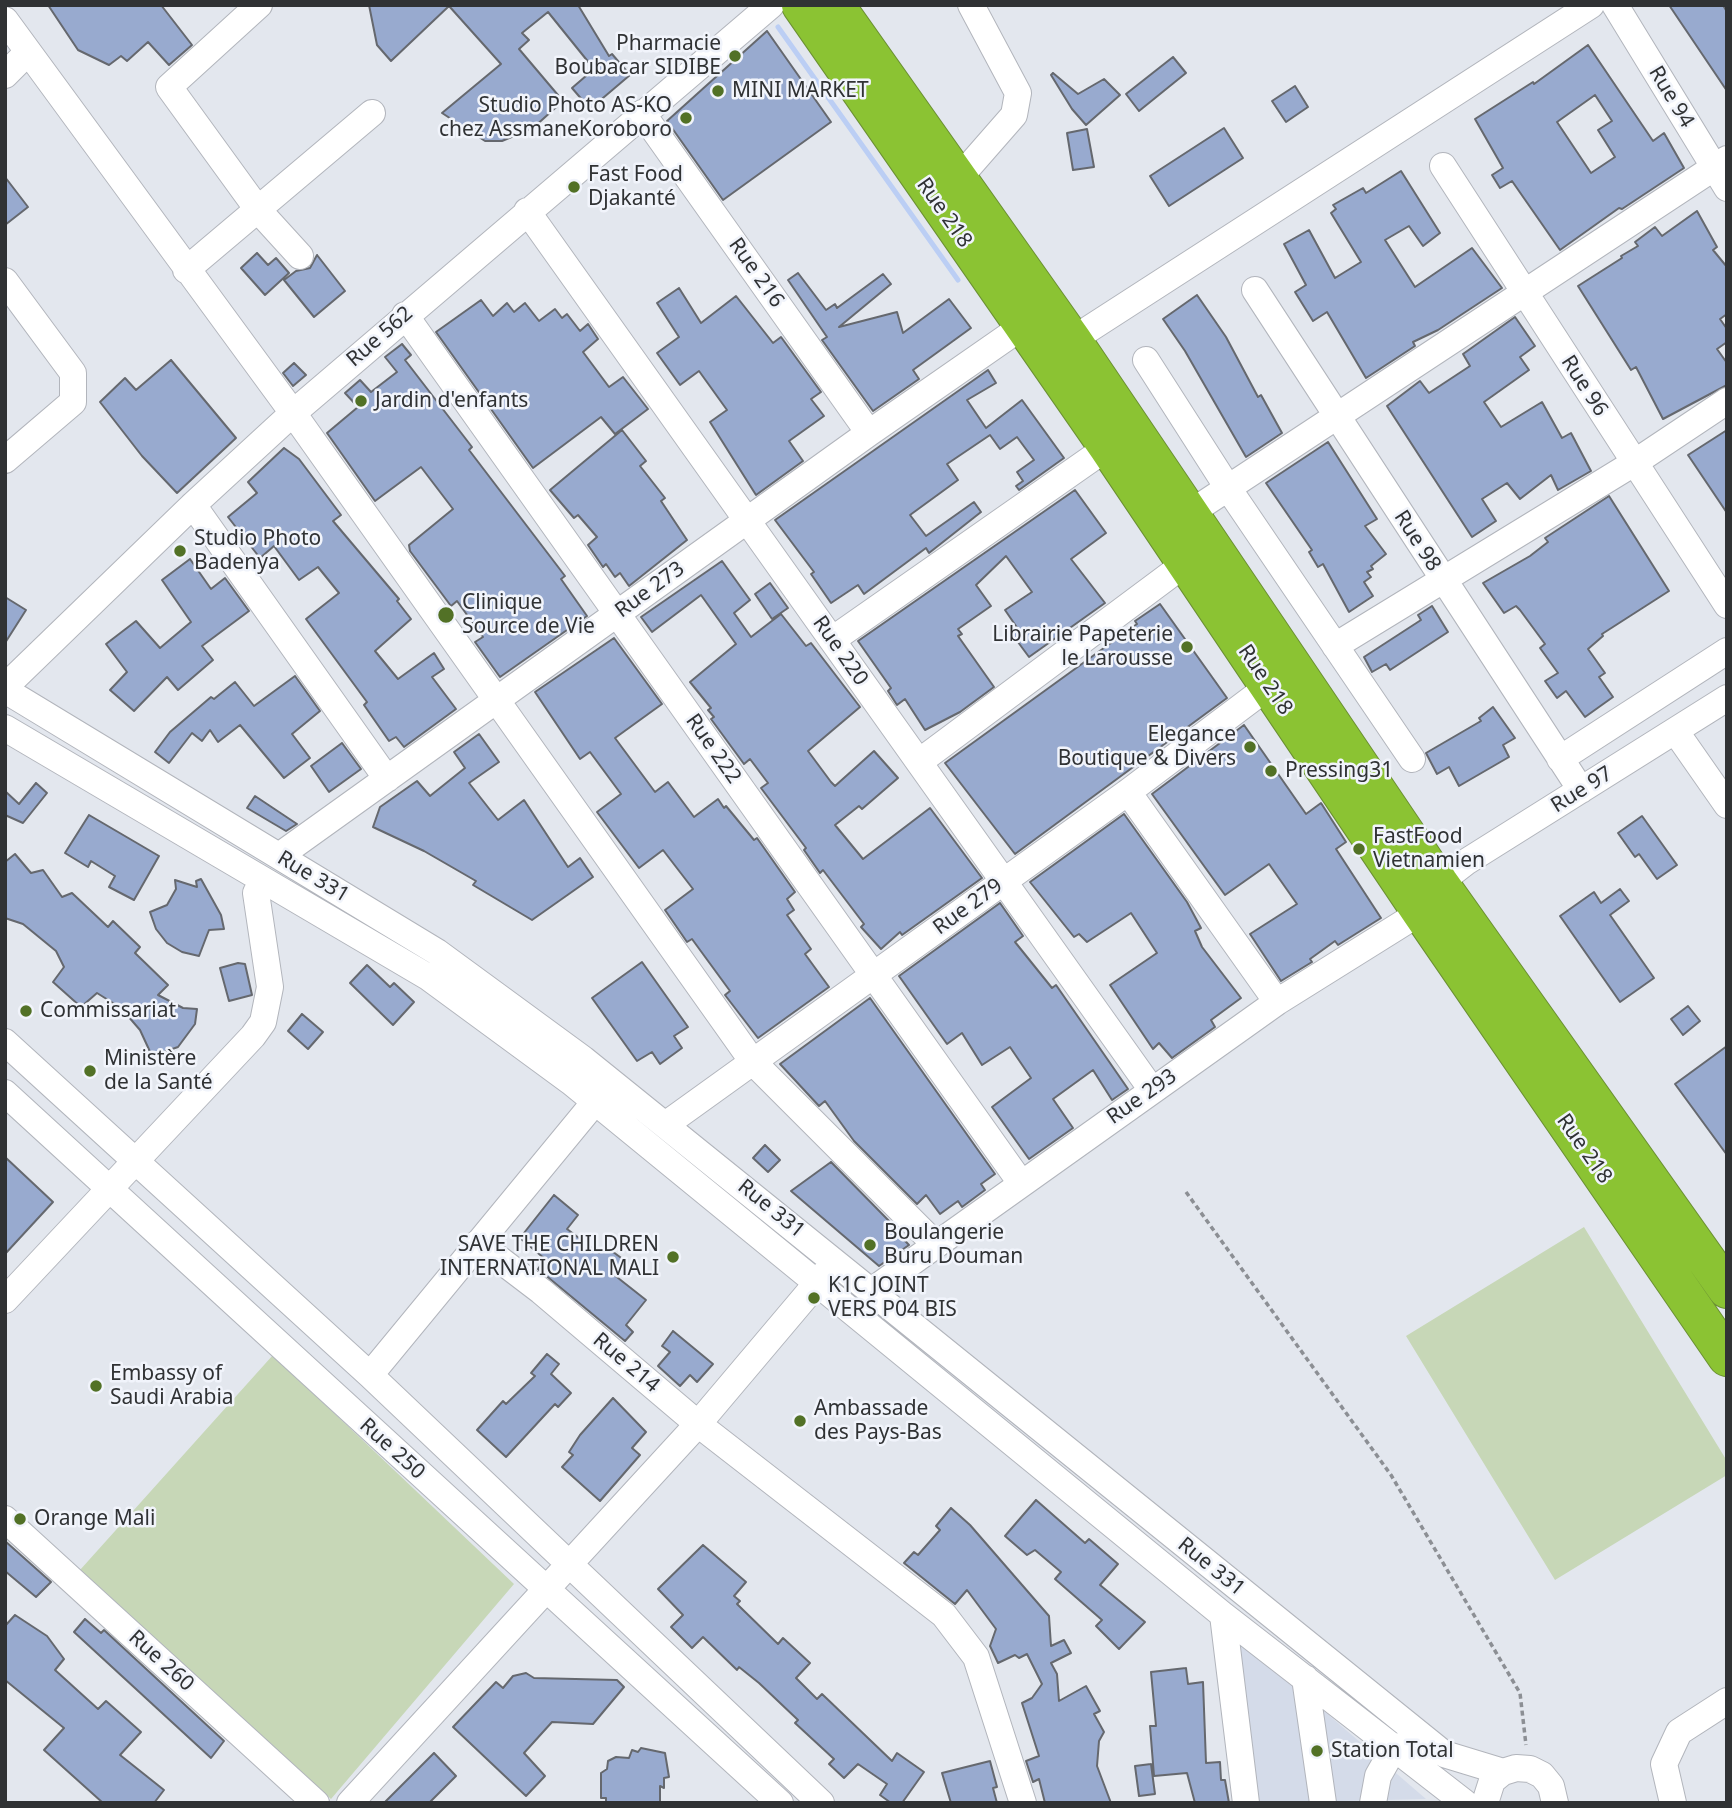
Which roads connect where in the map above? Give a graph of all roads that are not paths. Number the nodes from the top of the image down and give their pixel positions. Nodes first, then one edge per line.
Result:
1 (259, 5) edge
2 (771, 5) edge
3 (801, 5) edge
4 (835, 5) edge
5 (971, 5) edge
6 (1591, 5) edge
7 (1615, 5) edge
8 (5, 20) edge
9 (27, 52) junction
10 (5, 75) edge
11 (372, 113) dead end
12 (642, 113) junction
13 (1443, 166) dead end
14 (1722, 172) edge
15 (958, 179) junction
16 (259, 211) junction
17 (527, 211) junction
18 (300, 256) dead end
19 (186, 270) junction
20 (5, 281) edge
21 (1255, 289) dead end
22 (1523, 294) junction
23 (405, 315) junction
24 (1023, 326) junction
25 (1072, 340) junction
26 (1146, 360) dead end
27 (1727, 401) edge
28 (293, 413) junction
29 (1337, 416) junction
30 (869, 433) junction
31 (1108, 447) junction
32 (5, 460) edge
33 (1634, 463) junction
34 (1228, 488) junction
35 (193, 505) junction
36 (1190, 513) junction
37 (747, 520) junction
38 (1186, 564) junction
39 (1442, 580) junction
40 (1727, 605) edge
41 (617, 614) junction
42 (832, 640) junction
43 (1335, 646) junction
44 (1727, 651) edge
45 (1269, 686) junction
46 (5, 688) edge
47 (1727, 698) edge
48 (496, 700) junction
49 (5, 728) edge
50 (1676, 732) junction
51 (1412, 759) dead end
52 (1560, 759) junction
53 (919, 762) junction
54 (387, 779) junction
55 (1581, 790) junction
56 (1128, 792) junction
57 (1727, 805) edge
58 (279, 856) junction
59 (263, 880) junction
60 (1004, 881) junction
61 (1430, 897) junction
62 (873, 975) junction
63 (1278, 1002) junction
64 (5, 1042) edge
65 (753, 1062) junction
66 (1152, 1090) junction
67 (5, 1093) edge
68 (594, 1103) junction
69 (665, 1125) junction
70 (134, 1160) junction
71 (1021, 1183) junction
72 (108, 1189) junction
73 (478, 1243) junction
74 (936, 1245) junction
75 (836, 1261) junction
76 (817, 1282) junction
77 (1727, 1289) edge
78 (870, 1292) junction
79 (5, 1300) edge
80 (1727, 1357) edge
81 (370, 1375) junction
82 (698, 1424) junction
83 (5, 1519) edge
84 (568, 1563) junction
85 (545, 1588) junction
86 (1223, 1615) junction
87 (1305, 1678) junction
88 (1727, 1701) edge
89 (1395, 1746) junction
90 (1503, 1772) junction
91 (1556, 1802) edge
92 (316, 1803) edge
93 (350, 1803) edge
94 (780, 1803) edge
95 (821, 1803) edge
96 (1023, 1803) edge
97 (1246, 1803) edge
98 (1323, 1803) edge
99 (1373, 1803) edge
100 (1465, 1803) edge
101 (1485, 1803) edge
102 (1673, 1803) edge

1 - 16 street
2 - 12 street, Rue 562
3 - 24 highway, Rue 218
4 - 15 highway, Rue 218
5 - 15 street
6 - 25 street
7 - 14 street, Rue 94
8 - 9 street
9 - 10 street
9 - 19 street
11 - 16 street
12 - 17 street, Rue 562
12 - 30 street, Rue 216
13 - 22 street, Rue 96
14 - 22 street
15 - 25 highway, Rue 218
16 - 18 street
16 - 19 street
17 - 23 street, Rue 562
17 - 37 street, Rue 220
19 - 28 street
20 - 32 street
21 - 29 street, Rue 98
22 - 29 street
22 - 33 street, Rue 96
23 - 28 street, Rue 562
23 - 41 street, Rue 222
24 - 30 street, Rue 273
24 - 31 highway, Rue 218
25 - 36 highway, Rue 218
26 - 34 street
27 - 33 street
28 - 35 street, Rue 562
28 - 48 street
29 - 34 street
29 - 39 street, Rue 98
30 - 37 street, Rue 273
31 - 38 highway, Rue 218
31 - 42 street
33 - 39 street
33 - 40 street, Rue 96
34 - 36 street
34 - 43 street
35 - 46 street, Rue 562
35 - 54 street
36 - 61 highway, Rue 218
37 - 41 street, Rue 273
37 - 42 street, Rue 220
38 - 45 highway, Rue 218
38 - 53 street
39 - 43 street
39 - 52 street, Rue 98
41 - 48 street, Rue 273
41 - 62 street, Rue 222
42 - 53 street, Rue 220
43 - 51 street
44 - 52 street
45 - 56 street, Rue 279
45 - 61 highway, Rue 218
46 - 58 street, Rue 331
47 - 50 street, Rue 97
48 - 54 street, Rue 273
48 - 65 street
49 - 59 street, Rue 331
50 - 55 street, Rue 97
50 - 57 street
52 - 55 street, Rue 98
53 - 60 street, Rue 220
54 - 58 street, Rue 273
55 - 61 street, Rue 97
56 - 60 street, Rue 279
56 - 63 street
58 - 69 street, Rue 331
59 - 68 street, Rue 331
59 - 70 street
60 - 62 street, Rue 279
60 - 66 street, Rue 220
61 - 63 street, Rue 293
61 - 77 highway, Rue 218
61 - 80 highway, Rue 218
62 - 65 street, Rue 279
62 - 71 street, Rue 222
63 - 66 street, Rue 293
64 - 70 street
65 - 69 street, Rue 279
65 - 74 street
66 - 71 street, Rue 293
67 - 72 street, Rue 250
68 - 73 street
68 - 76 street, Rue 331
69 - 75 street, Rue 331
70 - 72 street
70 - 81 street
71 - 74 street, Rue 293
72 - 79 street
72 - 85 street, Rue 250
73 - 81 street
73 - 82 street, Rue 214
74 - 78 street, Rue 293
75 - 76 street
75 - 78 street, Rue 331
76 - 82 street
76 - 86 street, Rue 331
78 - 90 street, Rue 331
81 - 84 street
82 - 84 street
82 - 96 street, Rue 214
83 - 92 street, Rue 260
84 - 85 street
84 - 95 street
85 - 93 street
85 - 94 street, Rue 250
86 - 87 street, Rue 331
86 - 97 street
87 - 89 street, Rue 331
87 - 98 street
88 - 102 street
89 - 99 street
89 - 100 street, Rue 331
90 - 91 street, Rue 331
90 - 101 street

